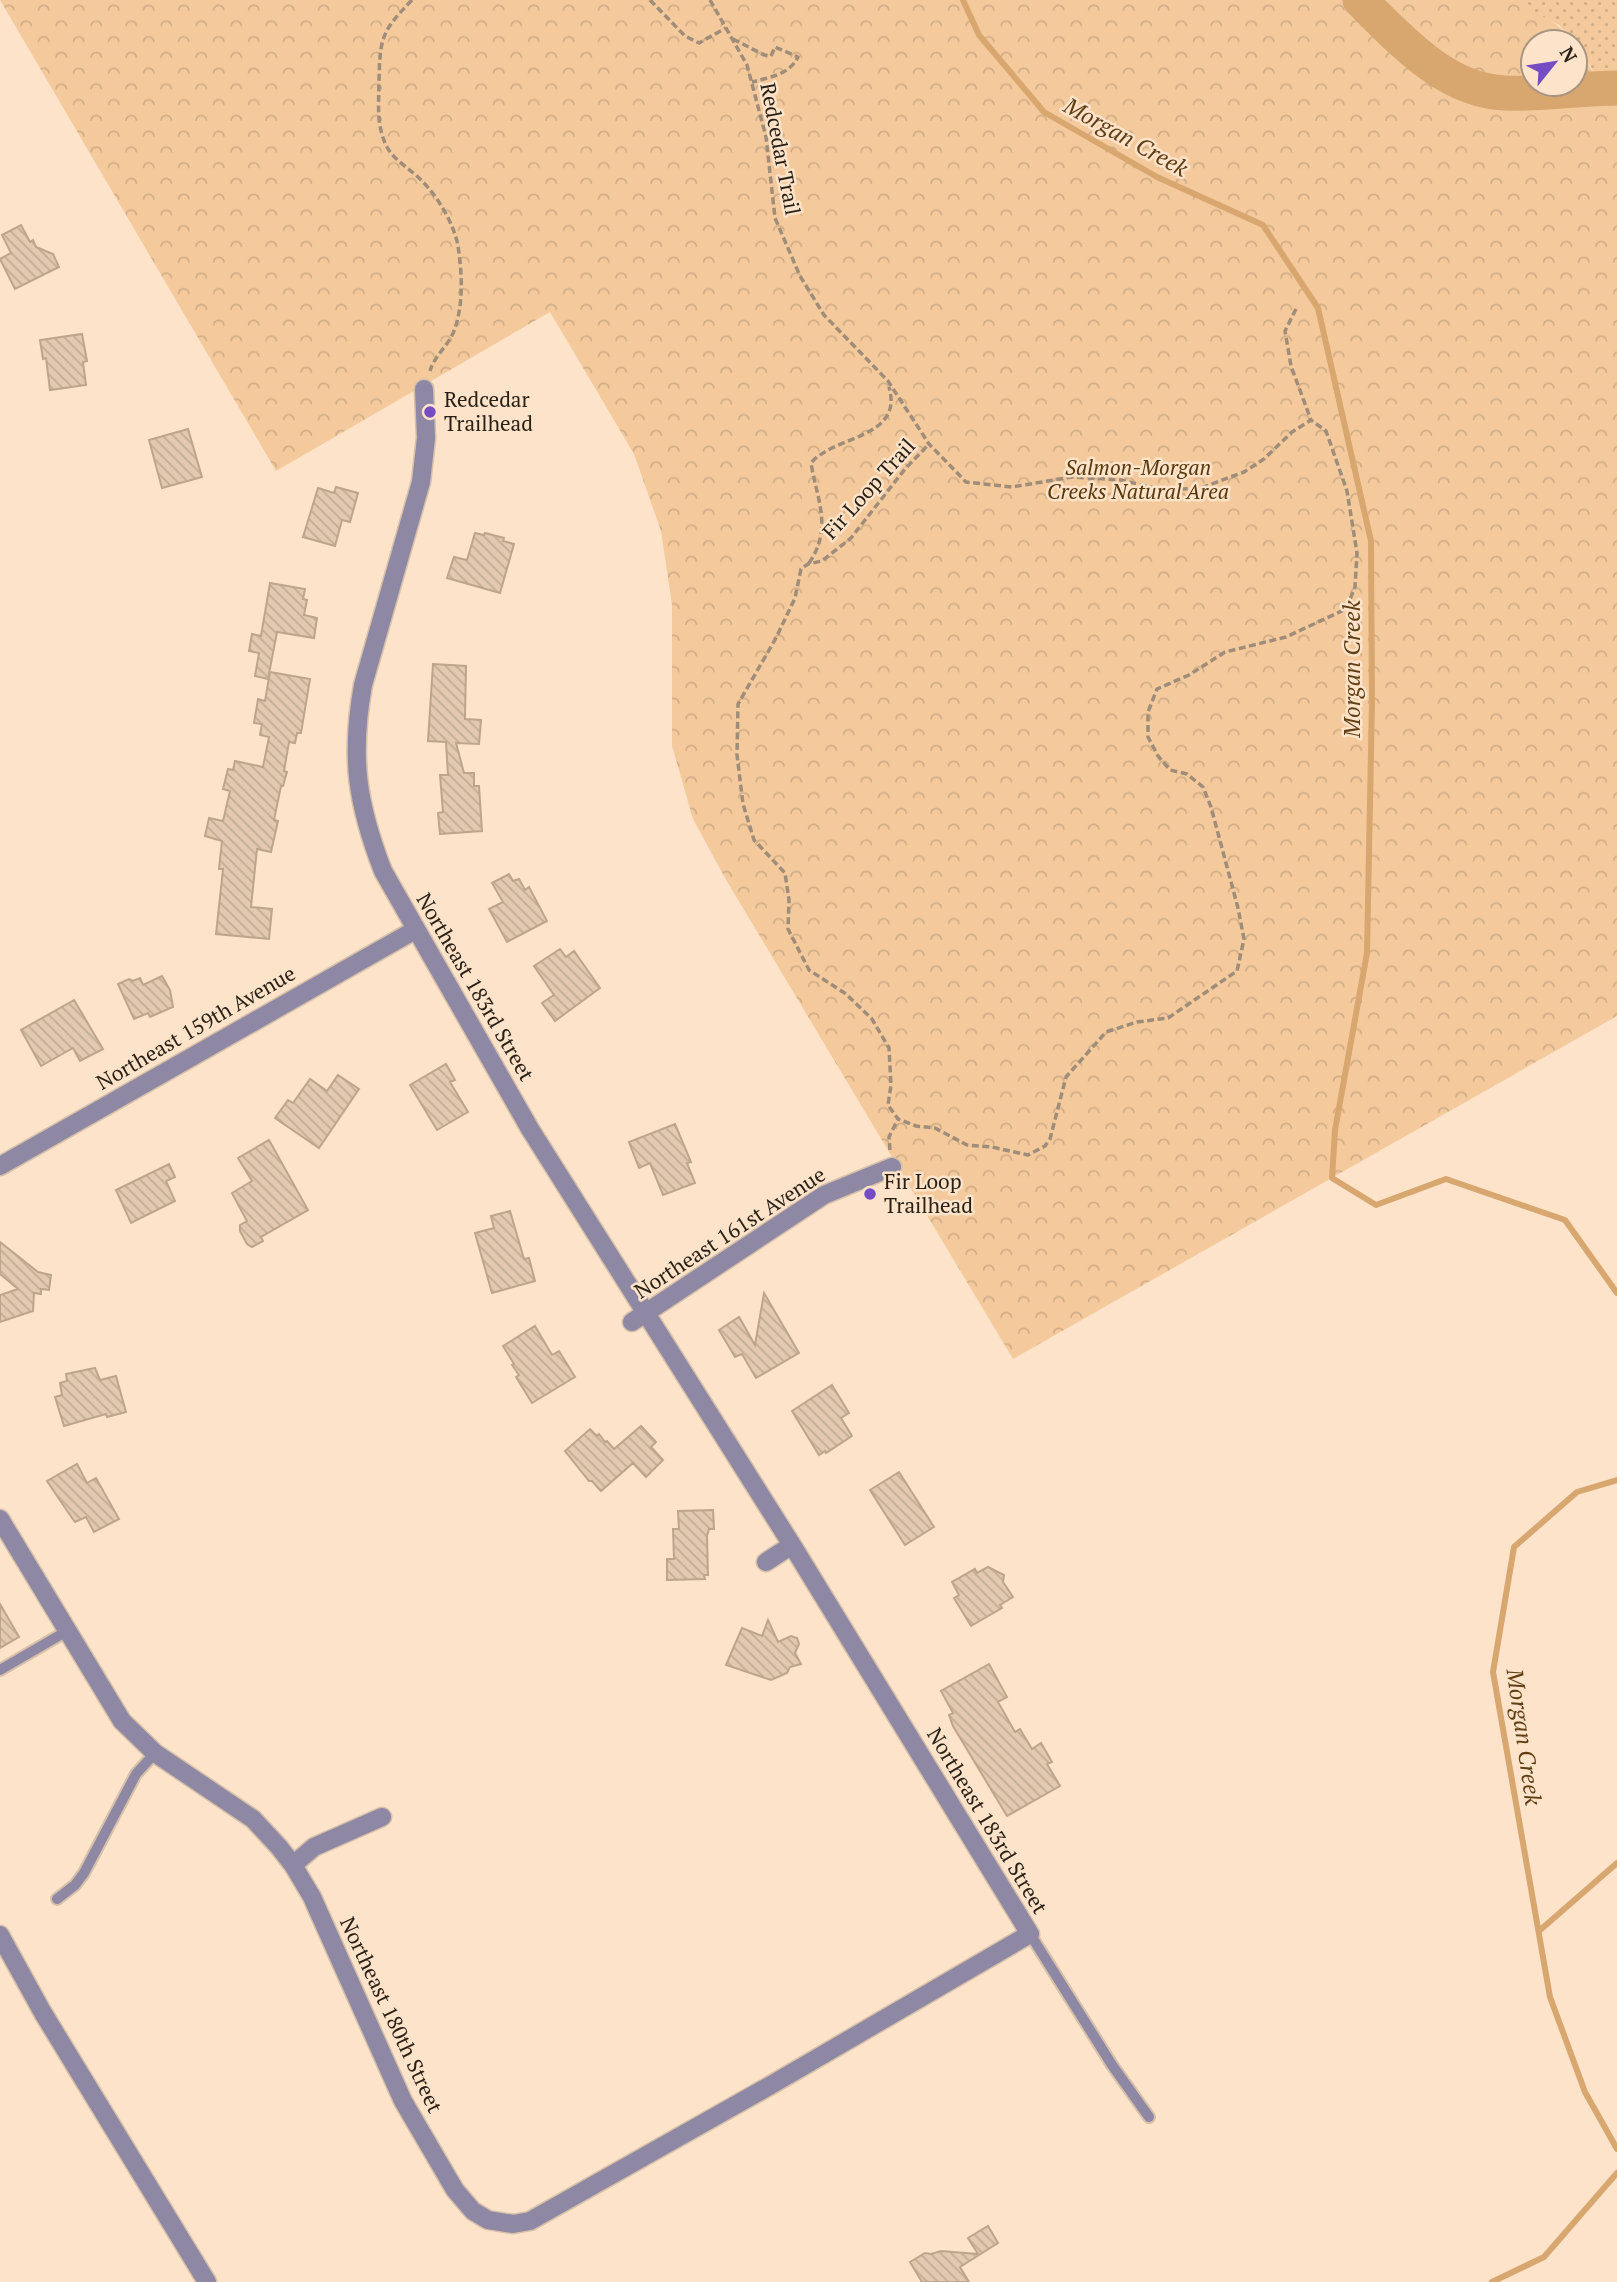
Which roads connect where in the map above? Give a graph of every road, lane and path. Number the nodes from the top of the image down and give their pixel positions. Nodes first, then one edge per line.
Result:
1 (412, 0) edge
2 (650, 0) edge
3 (710, 0) edge
4 (726, 27) junction
5 (733, 40) junction
6 (752, 82) junction
7 (1296, 309) dead end
8 (888, 381) junction
9 (424, 389) joint
10 (1311, 420) junction
11 (929, 444) junction
12 (808, 564) junction
13 (415, 930) junction
14 (898, 1119) junction
15 (0, 1166) edge
16 (892, 1167) joint
17 (638, 1318) junction
18 (0, 1519) edge
19 (792, 1545) junction
20 (766, 1562) dead end
21 (67, 1631) junction
22 (0, 1670) edge
23 (155, 1753) junction
24 (382, 1817) dead end
25 (293, 1865) junction
26 (57, 1899) dead end
27 (1030, 1934) junction
28 (0, 1935) edge
29 (1149, 2117) dead end
30 (207, 2282) edge

1 - 9 path
2 - 4 path
3 - 4 path, Redcedar Trail
4 - 5 path, Redcedar Trail
5 - 6 path, Redcedar Trail
5 - 6 path
6 - 8 path, Redcedar Trail
7 - 10 path
8 - 11 path, Redcedar Trail
8 - 12 path
9 - 13 street, Northeast 183rd Street
10 - 11 path, Fir Loop Trail
10 - 14 path
11 - 12 path, Fir Loop Trail
12 - 14 path
13 - 15 street, Northeast 159th Avenue
13 - 17 street, Northeast 183rd Street
14 - 16 path
16 - 17 street, Northeast 161st Avenue
17 - 19 street, Northeast 183rd Street
18 - 21 street, Northeast 180th Street
19 - 20 street
19 - 27 street, Northeast 183rd Street
21 - 22 lane
21 - 23 street, Northeast 180th Street
23 - 25 street, Northeast 180th Street
23 - 26 lane
24 - 25 street
25 - 27 street, Northeast 180th Street
27 - 29 lane, Northeast 183rd Street
28 - 30 street

